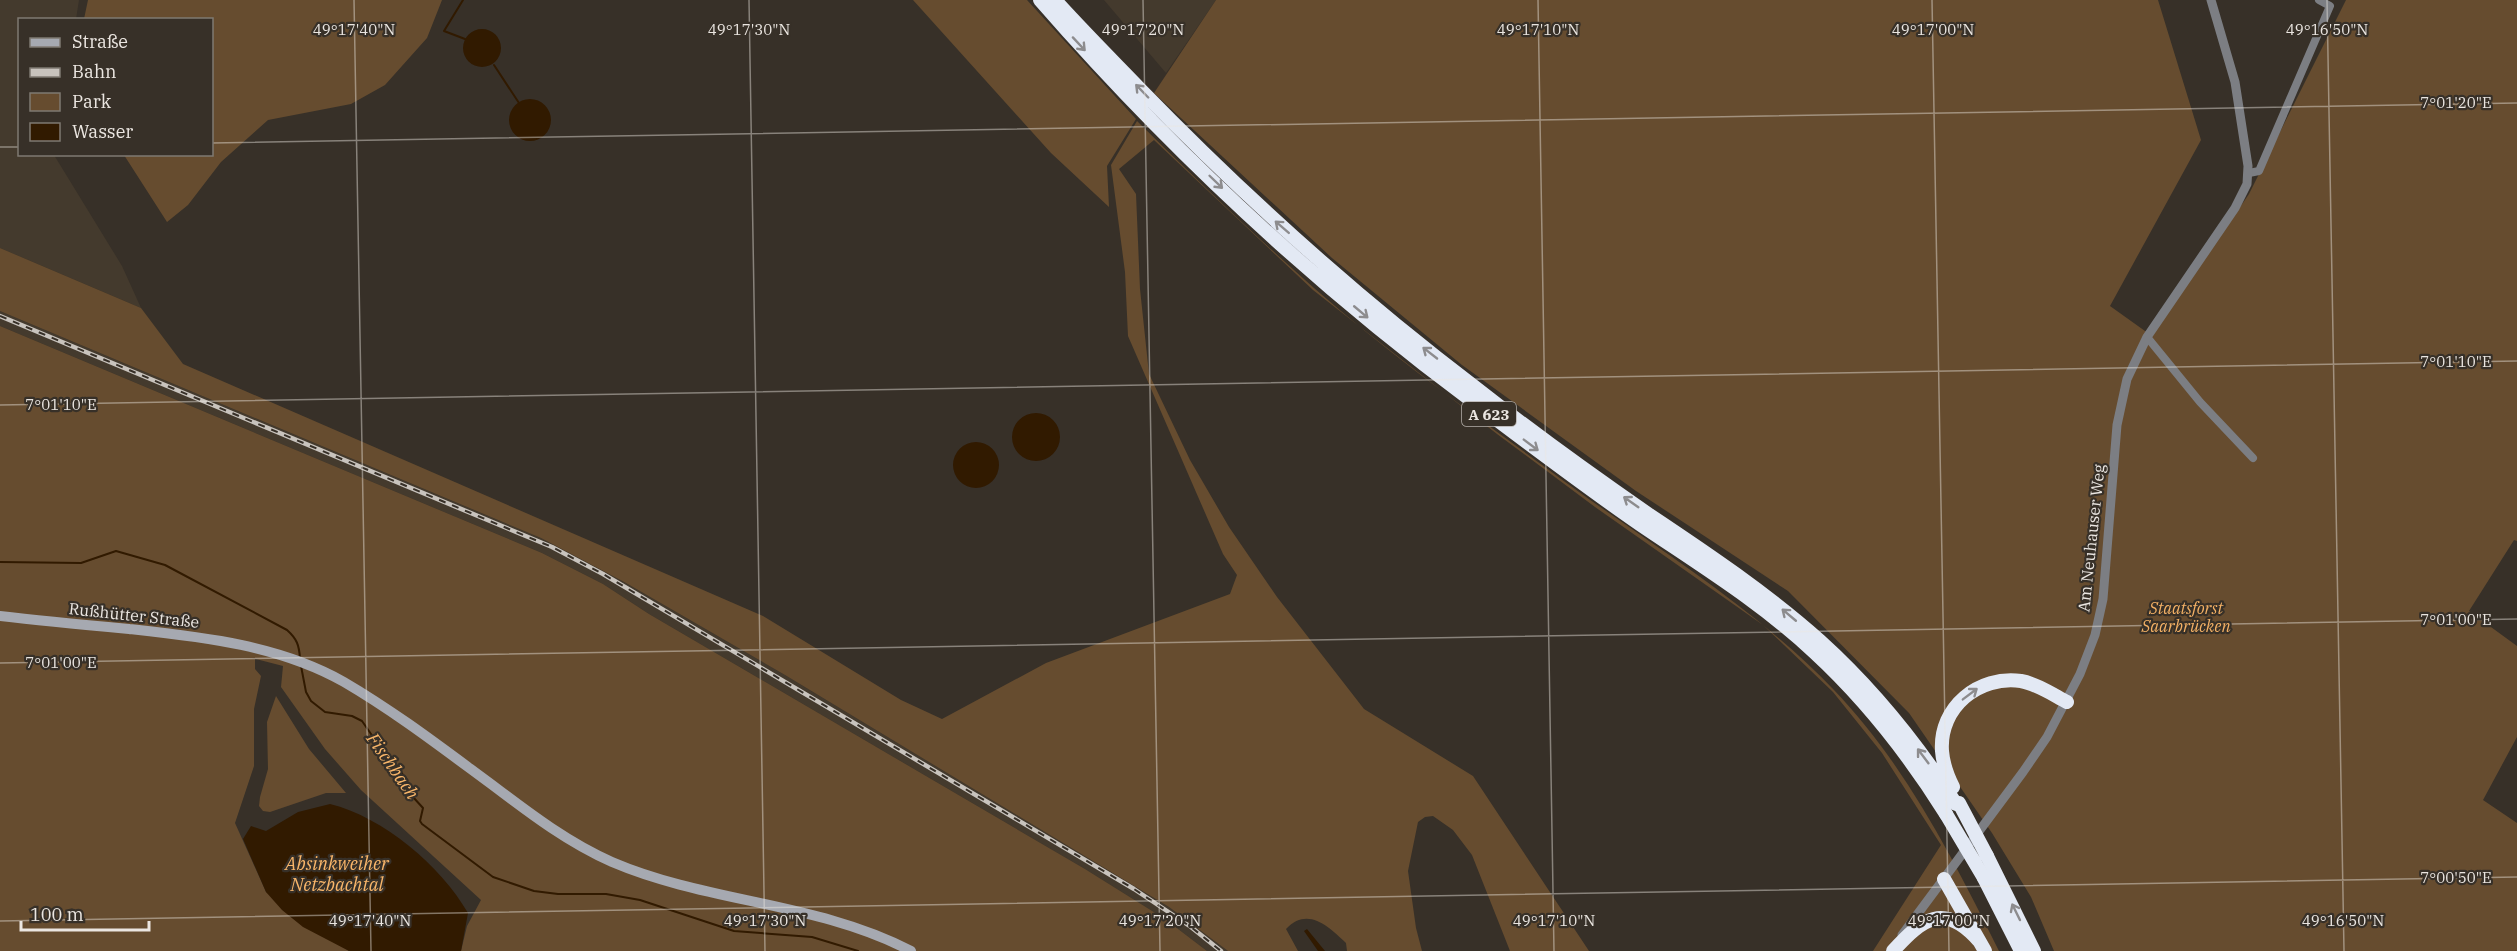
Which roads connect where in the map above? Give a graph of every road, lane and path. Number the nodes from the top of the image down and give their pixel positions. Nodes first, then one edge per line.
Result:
1 (1040, 0) edge
2 (1055, 0) edge
3 (2211, 0) edge
4 (2319, 0) edge
5 (2249, 173) junction
6 (2147, 337) junction
7 (2253, 458) dead end
8 (0, 616) edge
9 (2067, 702) junction
10 (1954, 807) junction
11 (1990, 876) junction
12 (1944, 879) junction
13 (1982, 946) edge
14 (911, 951) edge
15 (1891, 951) edge
16 (2020, 951) edge
17 (2034, 951) edge

1 -> 10 highway, A 623
10 -> 2 highway, A 623
3 - 5 street, Am Neuhauser Weg
4 - 5 street, Am Neuhauser Weg
5 - 6 street, Am Neuhauser Weg
6 - 7 street
6 - 9 street, Am Neuhauser Weg
8 - 14 main road, Rußhütter Straße
10 -> 9 highway
9 - 12 street, Am Neuhauser Weg
10 - 11 highway, A 623, bridge
10 - 11 highway, A 623, bridge
11 - 16 highway, A 623
17 -> 11 highway, A 623
12 - 13 highway
12 - 15 street, Am Neuhauser Weg
13 - 15 highway

